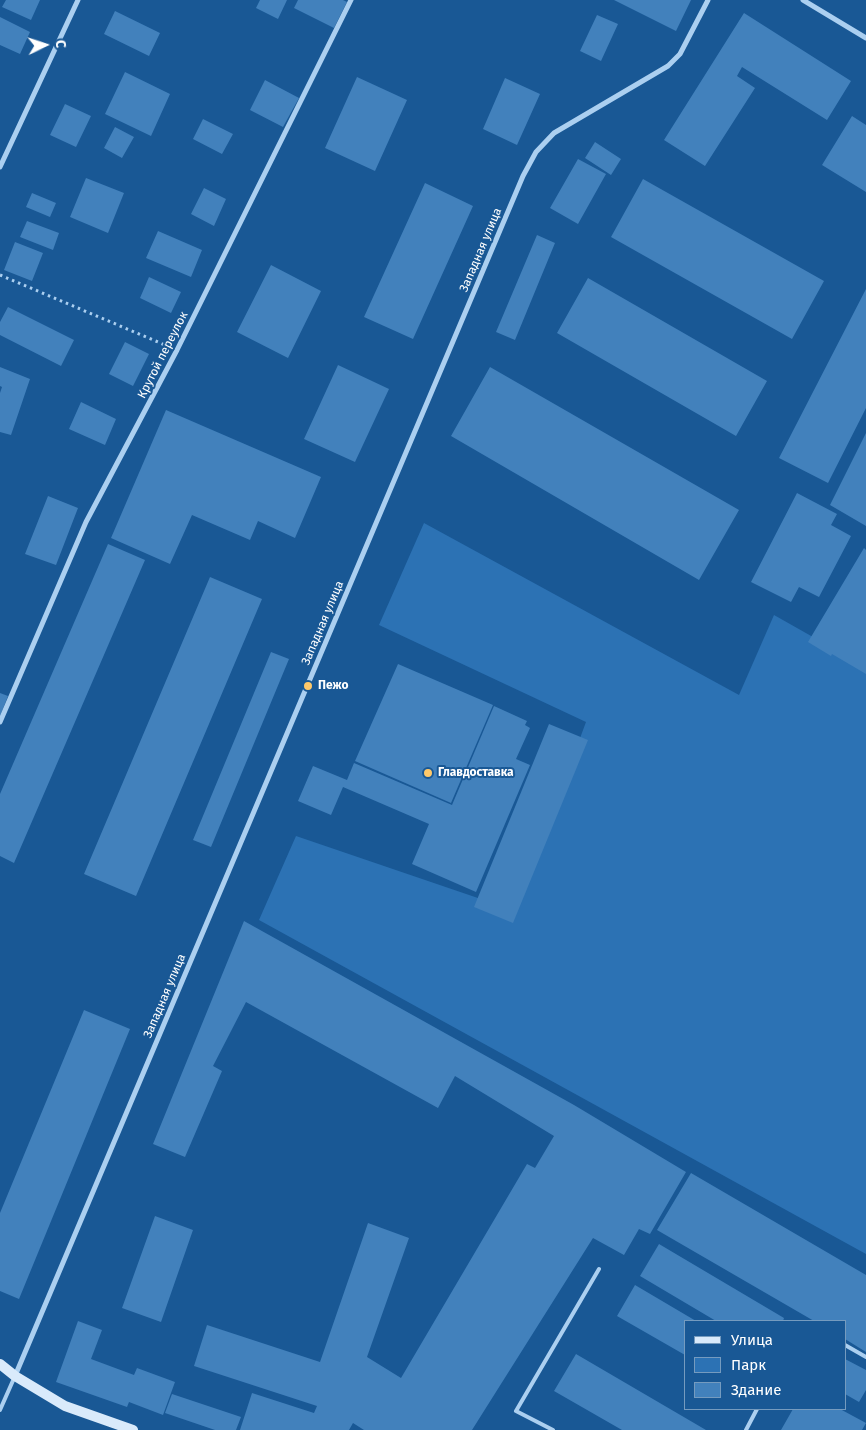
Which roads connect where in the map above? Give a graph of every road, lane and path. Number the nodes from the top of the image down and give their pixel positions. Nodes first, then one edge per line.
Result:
1 (78, 0) edge
2 (352, 0) edge
3 (708, 0) edge
4 (803, 0) edge
5 (866, 38) edge
6 (0, 168) edge
7 (0, 275) edge
8 (177, 350) junction
9 (0, 722) edge
10 (599, 1269) dead end
11 (846, 1346) edge
12 (866, 1357) edge
13 (0, 1364) edge
14 (15, 1376) junction
15 (0, 1410) edge
16 (756, 1410) edge
17 (133, 1430) edge
18 (553, 1430) edge
19 (746, 1430) edge

1 - 6 street
2 - 8 street, Крутой переулок
3 - 14 street, Западная улица
4 - 5 street
7 - 8 path
8 - 9 street, Крутой переулок
10 - 18 lane
11 - 12 lane
13 - 14 street
14 - 15 lane
14 - 17 street
16 - 19 lane

